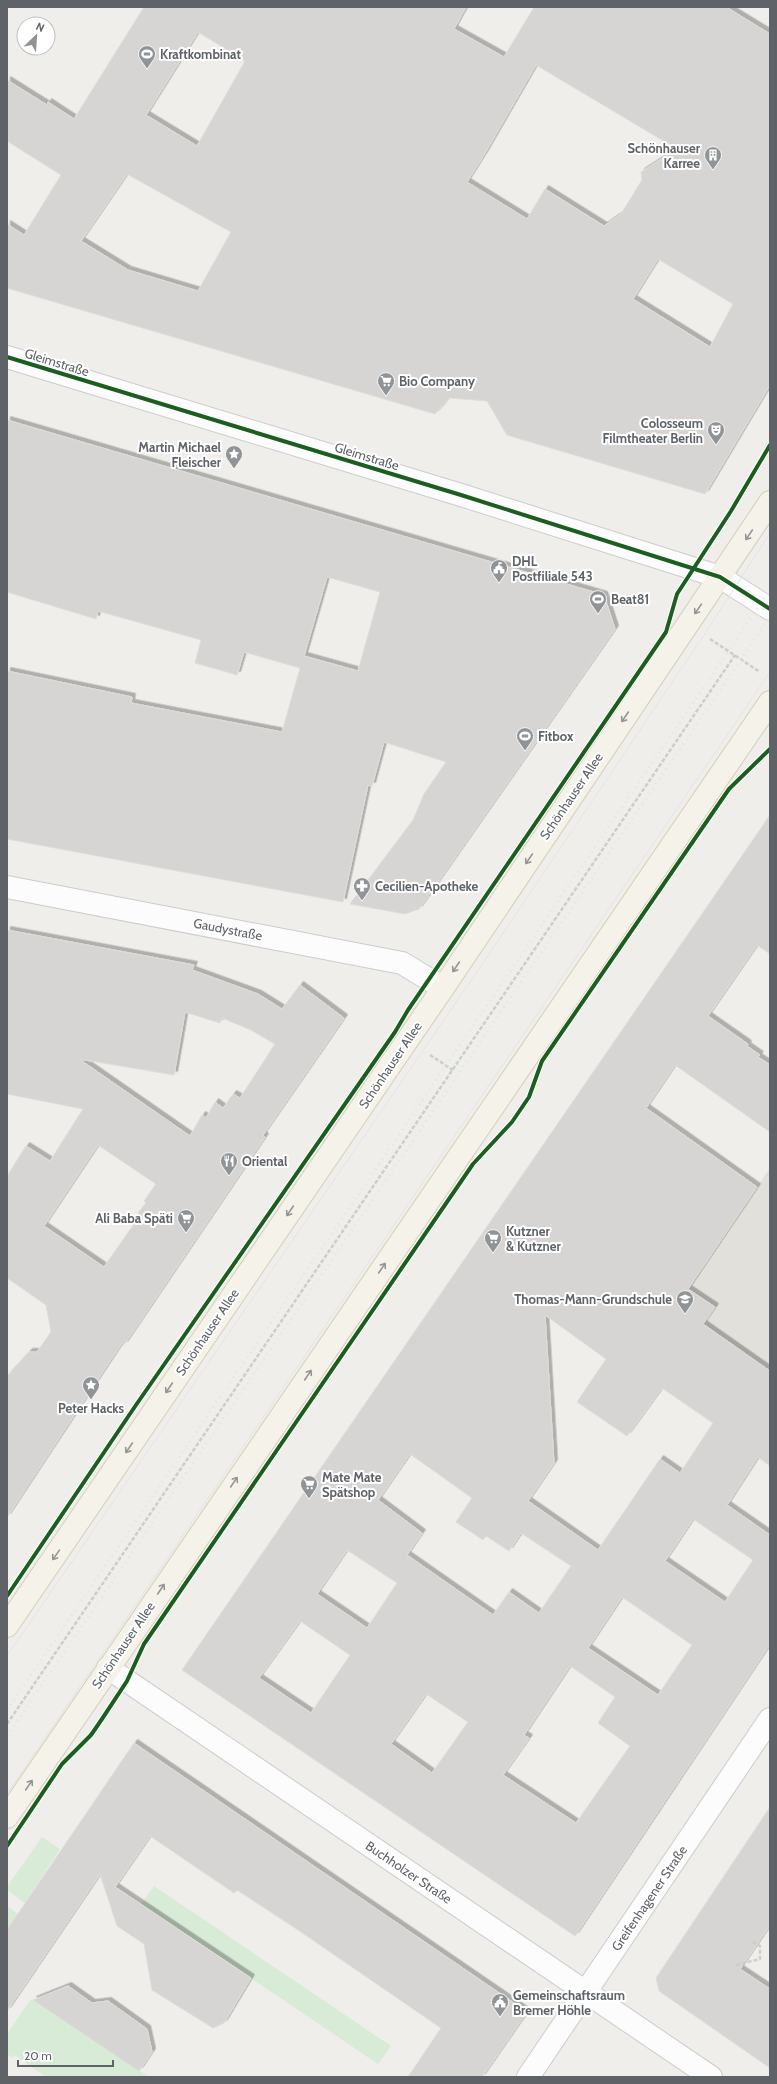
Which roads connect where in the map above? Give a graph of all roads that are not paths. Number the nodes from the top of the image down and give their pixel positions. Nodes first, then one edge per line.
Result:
1 (7, 357) edge
2 (770, 502) edge
3 (720, 577) junction
4 (770, 609) edge
5 (770, 702) edge
6 (7, 887) edge
7 (443, 988) junction
8 (7, 1626) edge
9 (108, 1668) junction
10 (770, 1719) edge
11 (7, 1817) edge
12 (586, 1991) junction
13 (528, 2077) edge
14 (711, 2077) edge

1 - 3 street, Gleimstraße
2 -> 3 main road, Schönhauser Allee
3 - 4 street, Gleimstraße
3 -> 7 main road, Schönhauser Allee
9 -> 5 main road, Schönhauser Allee
6 - 7 street, Gaudystraße
7 -> 8 main road, Schönhauser Allee
11 -> 9 main road, Schönhauser Allee
9 - 12 street, Buchholzer Straße
10 - 12 street, Greifenhagener Straße
12 - 13 street, Greifenhagener Straße
12 - 14 street, Buchholzer Straße

